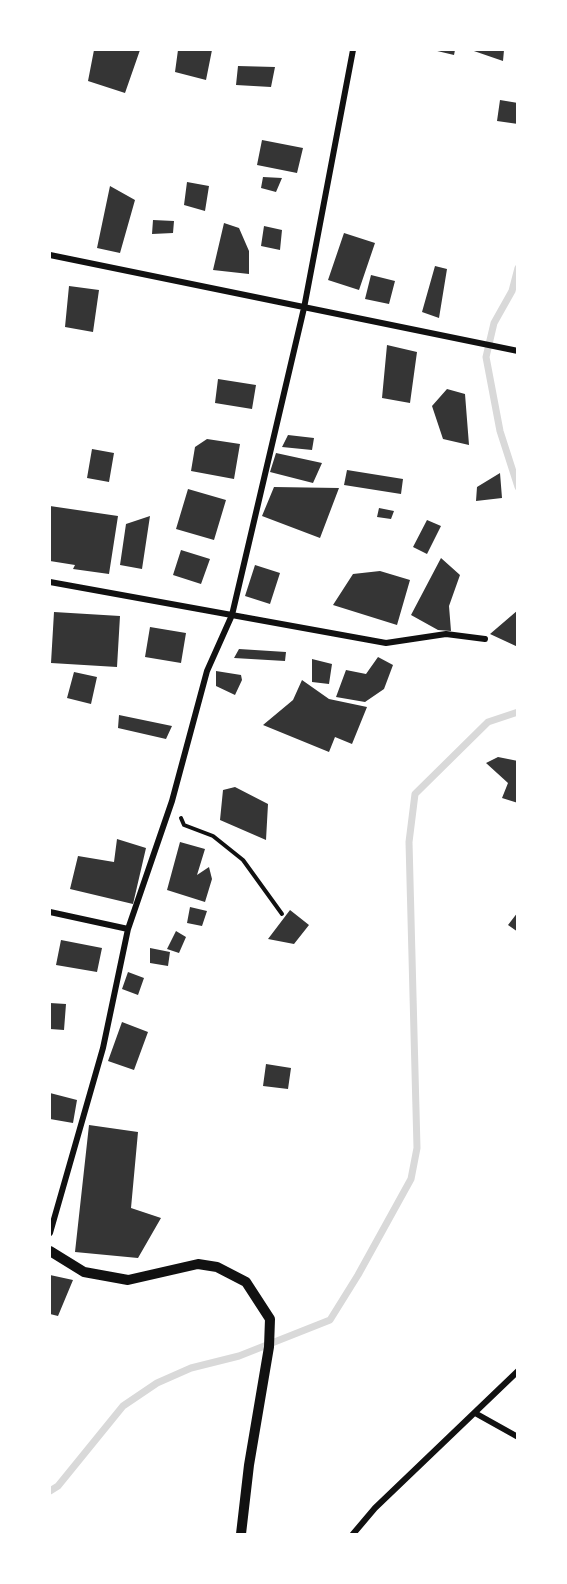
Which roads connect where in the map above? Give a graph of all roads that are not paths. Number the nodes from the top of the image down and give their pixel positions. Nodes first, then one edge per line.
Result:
1 (353, 50) edge
2 (50, 255) edge
3 (304, 308) junction
4 (518, 351) edge
5 (50, 582) edge
6 (232, 615) junction
7 (485, 639) dead end
8 (50, 912) edge
9 (128, 929) junction
10 (50, 1233) edge
11 (50, 1251) edge
12 (518, 1371) edge
13 (475, 1413) junction
14 (518, 1437) edge
15 (241, 1534) edge
16 (352, 1534) edge

1 - 3 street
2 - 3 street
3 - 4 street
3 - 6 street
5 - 6 street
6 - 7 street
6 - 9 street
8 - 9 street
9 - 10 street
11 - 15 street
12 - 13 street
13 - 14 street
13 - 16 street

